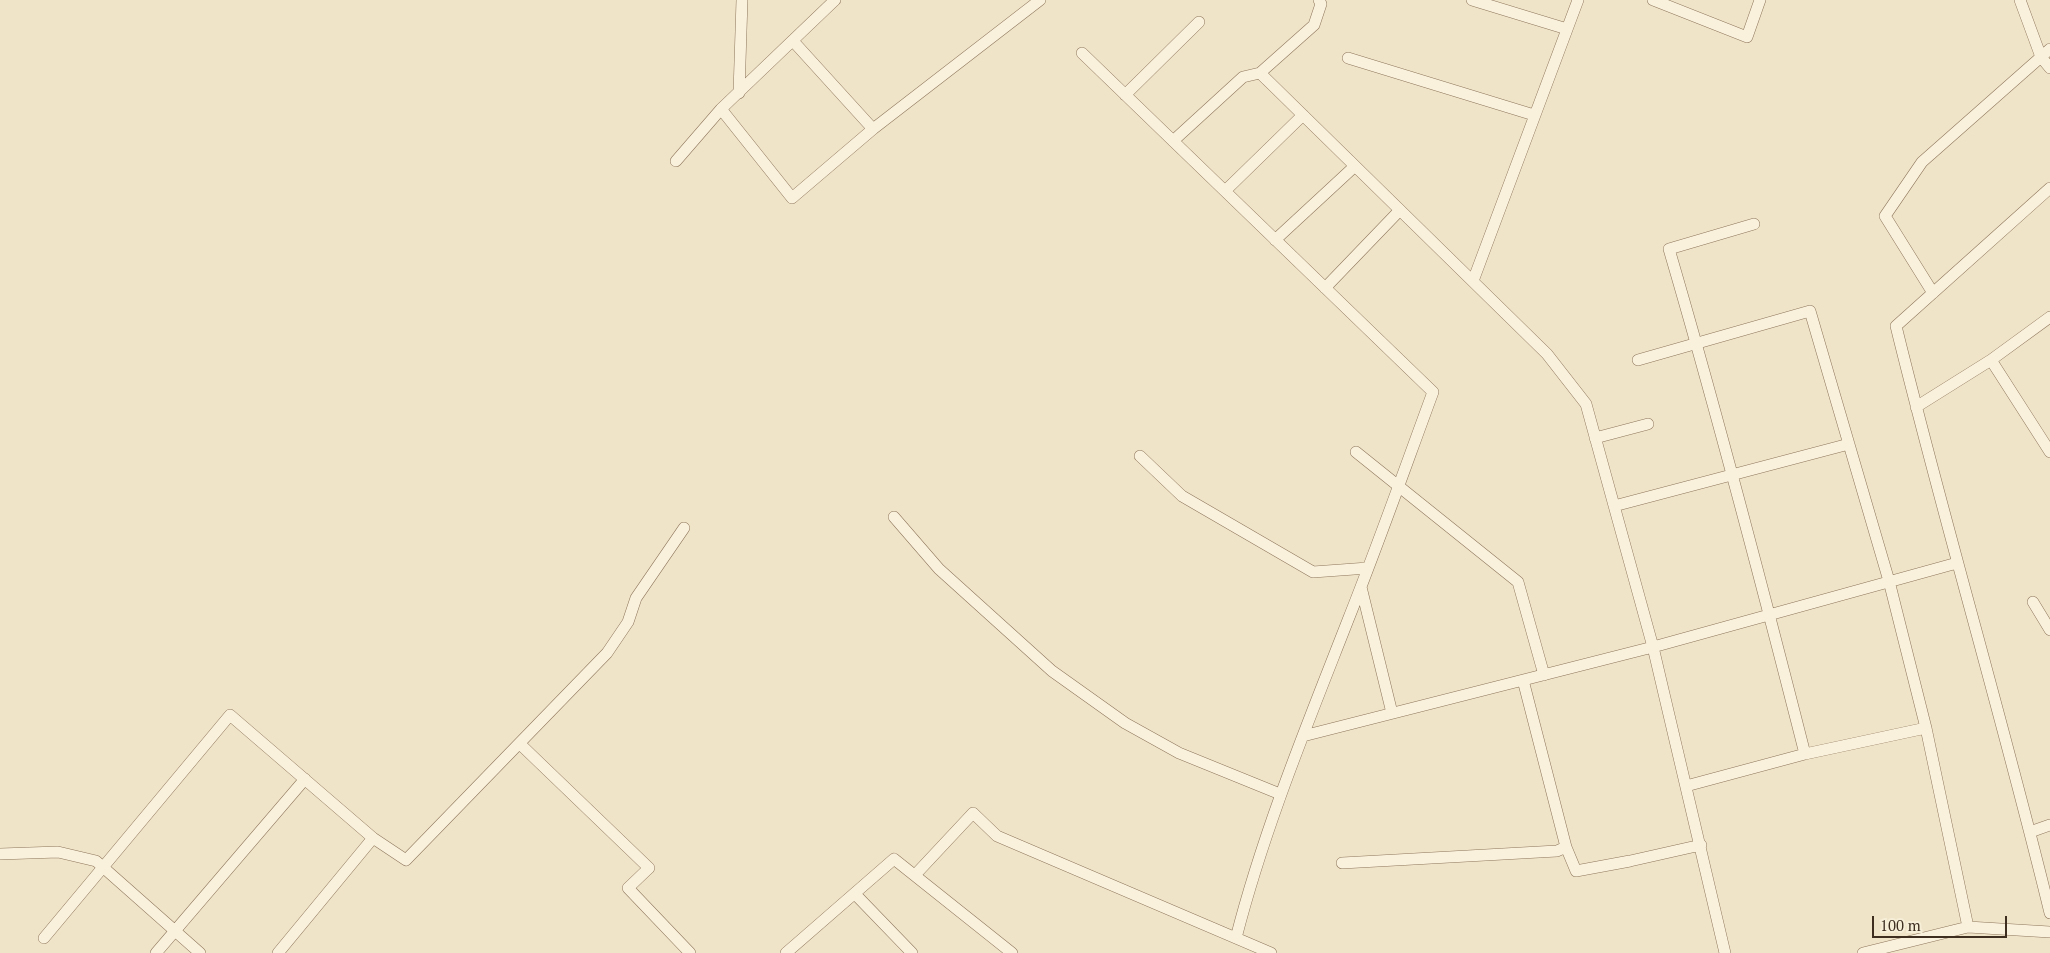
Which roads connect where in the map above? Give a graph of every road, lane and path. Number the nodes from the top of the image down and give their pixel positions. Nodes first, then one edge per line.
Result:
1 (742, 0) edge
2 (835, 0) edge
3 (1040, 0) edge
4 (1319, 0) edge
5 (1472, 0) edge
6 (1578, 0) edge
7 (1655, 0) edge
8 (1760, 0) edge
9 (2020, 0) edge
10 (1198, 22) dead end
11 (1567, 29) junction
12 (793, 41) junction
13 (2050, 49) edge
14 (1082, 53) dead end
15 (1348, 58) dead end
16 (2041, 58) junction
17 (2050, 68) edge
18 (1260, 74) junction
19 (739, 92) junction
20 (1125, 94) junction
21 (722, 109) junction
22 (1303, 115) junction
23 (1534, 115) junction
24 (873, 129) junction
25 (1174, 141) junction
26 (676, 161) dead end
27 (1355, 166) junction
28 (2050, 188) edge
29 (1225, 191) junction
30 (1400, 210) junction
31 (1754, 224) dead end
32 (1275, 240) junction
33 (1474, 281) junction
34 (1325, 288) junction
35 (1933, 293) junction
36 (2050, 317) edge
37 (1697, 343) junction
38 (1638, 360) dead end
39 (1991, 360) junction
40 (1916, 407) junction
41 (1648, 424) dead end
42 (1595, 438) junction
43 (1849, 444) junction
44 (1356, 452) dead end
45 (2050, 452) edge
46 (1140, 456) dead end
47 (1732, 475) junction
48 (1398, 486) junction
49 (1614, 506) junction
50 (894, 516) dead end
51 (684, 528) dead end
52 (1957, 563) junction
53 (1368, 568) junction
54 (1889, 581) junction
55 (1361, 587) junction
56 (2033, 602) dead end
57 (1770, 615) junction
58 (2050, 630) edge
59 (1653, 647) junction
60 (1544, 675) junction
61 (1523, 680) junction
62 (1392, 713) junction
63 (1926, 728) junction
64 (1303, 736) junction
65 (520, 744) junction
66 (1805, 754) junction
67 (305, 779) junction
68 (1686, 786) junction
69 (1280, 794) junction
70 (2050, 825) edge
71 (2030, 832) junction
72 (373, 838) junction
73 (1701, 845) junction
74 (1566, 847) junction
75 (0, 854) edge
76 (1342, 863) dead end
77 (104, 868) junction
78 (915, 876) junction
79 (855, 894) junction
80 (2050, 913) edge
81 (1968, 927) junction
82 (175, 932) junction
83 (2050, 932) edge
84 (44, 938) dead end
85 (1236, 938) junction
86 (156, 953) edge
87 (200, 953) edge
88 (278, 953) edge
89 (690, 953) edge
90 (786, 953) edge
91 (912, 953) edge
92 (1012, 953) edge
93 (1271, 953) edge
94 (1725, 953) edge
95 (1863, 953) edge

1 - 19 street
2 - 12 street
3 - 24 street
4 - 18 street
5 - 11 street
6 - 11 street
7 - 8 street
9 - 16 street
10 - 20 street
11 - 23 street
12 - 19 street
12 - 24 street
13 - 16 street
14 - 20 street
15 - 23 street
16 - 17 street
16 - 35 street
18 - 22 street
18 - 25 street
19 - 21 street
20 - 25 street
21 - 24 street
21 - 26 street
22 - 27 street
22 - 29 street
23 - 33 street
25 - 29 street
27 - 30 street
27 - 32 street
28 - 35 street
29 - 32 street
30 - 33 street
30 - 34 street
31 - 37 street
32 - 34 street
33 - 42 street
34 - 48 street
35 - 40 street
36 - 39 street
37 - 38 street
37 - 43 street
37 - 47 street
39 - 40 street
39 - 45 street
40 - 52 street
41 - 42 street
42 - 49 street
43 - 47 street
43 - 54 street
44 - 48 street
46 - 53 street
47 - 49 street
47 - 57 street
48 - 53 street
48 - 60 street
49 - 59 street
50 - 69 street
51 - 65 street
52 - 54 street
52 - 71 street
53 - 55 street
54 - 57 street
54 - 63 street
55 - 62 street
55 - 64 street
56 - 58 street
57 - 59 street
57 - 66 street
59 - 60 street
59 - 68 street
60 - 61 street
61 - 62 street
61 - 74 street
62 - 64 street
63 - 66 street
63 - 81 street
64 - 69 street
65 - 72 street
65 - 89 street
66 - 68 street
67 - 72 street
67 - 77 street
67 - 82 street
68 - 73 street
69 - 85 street
70 - 71 street
71 - 80 street
72 - 88 street
73 - 74 street
73 - 94 street
74 - 76 street
75 - 77 street
77 - 82 street
77 - 84 street
78 - 79 street
78 - 85 street
78 - 92 street
79 - 90 street
79 - 91 street
81 - 83 street
81 - 95 street
82 - 86 street
82 - 87 street
85 - 93 street

